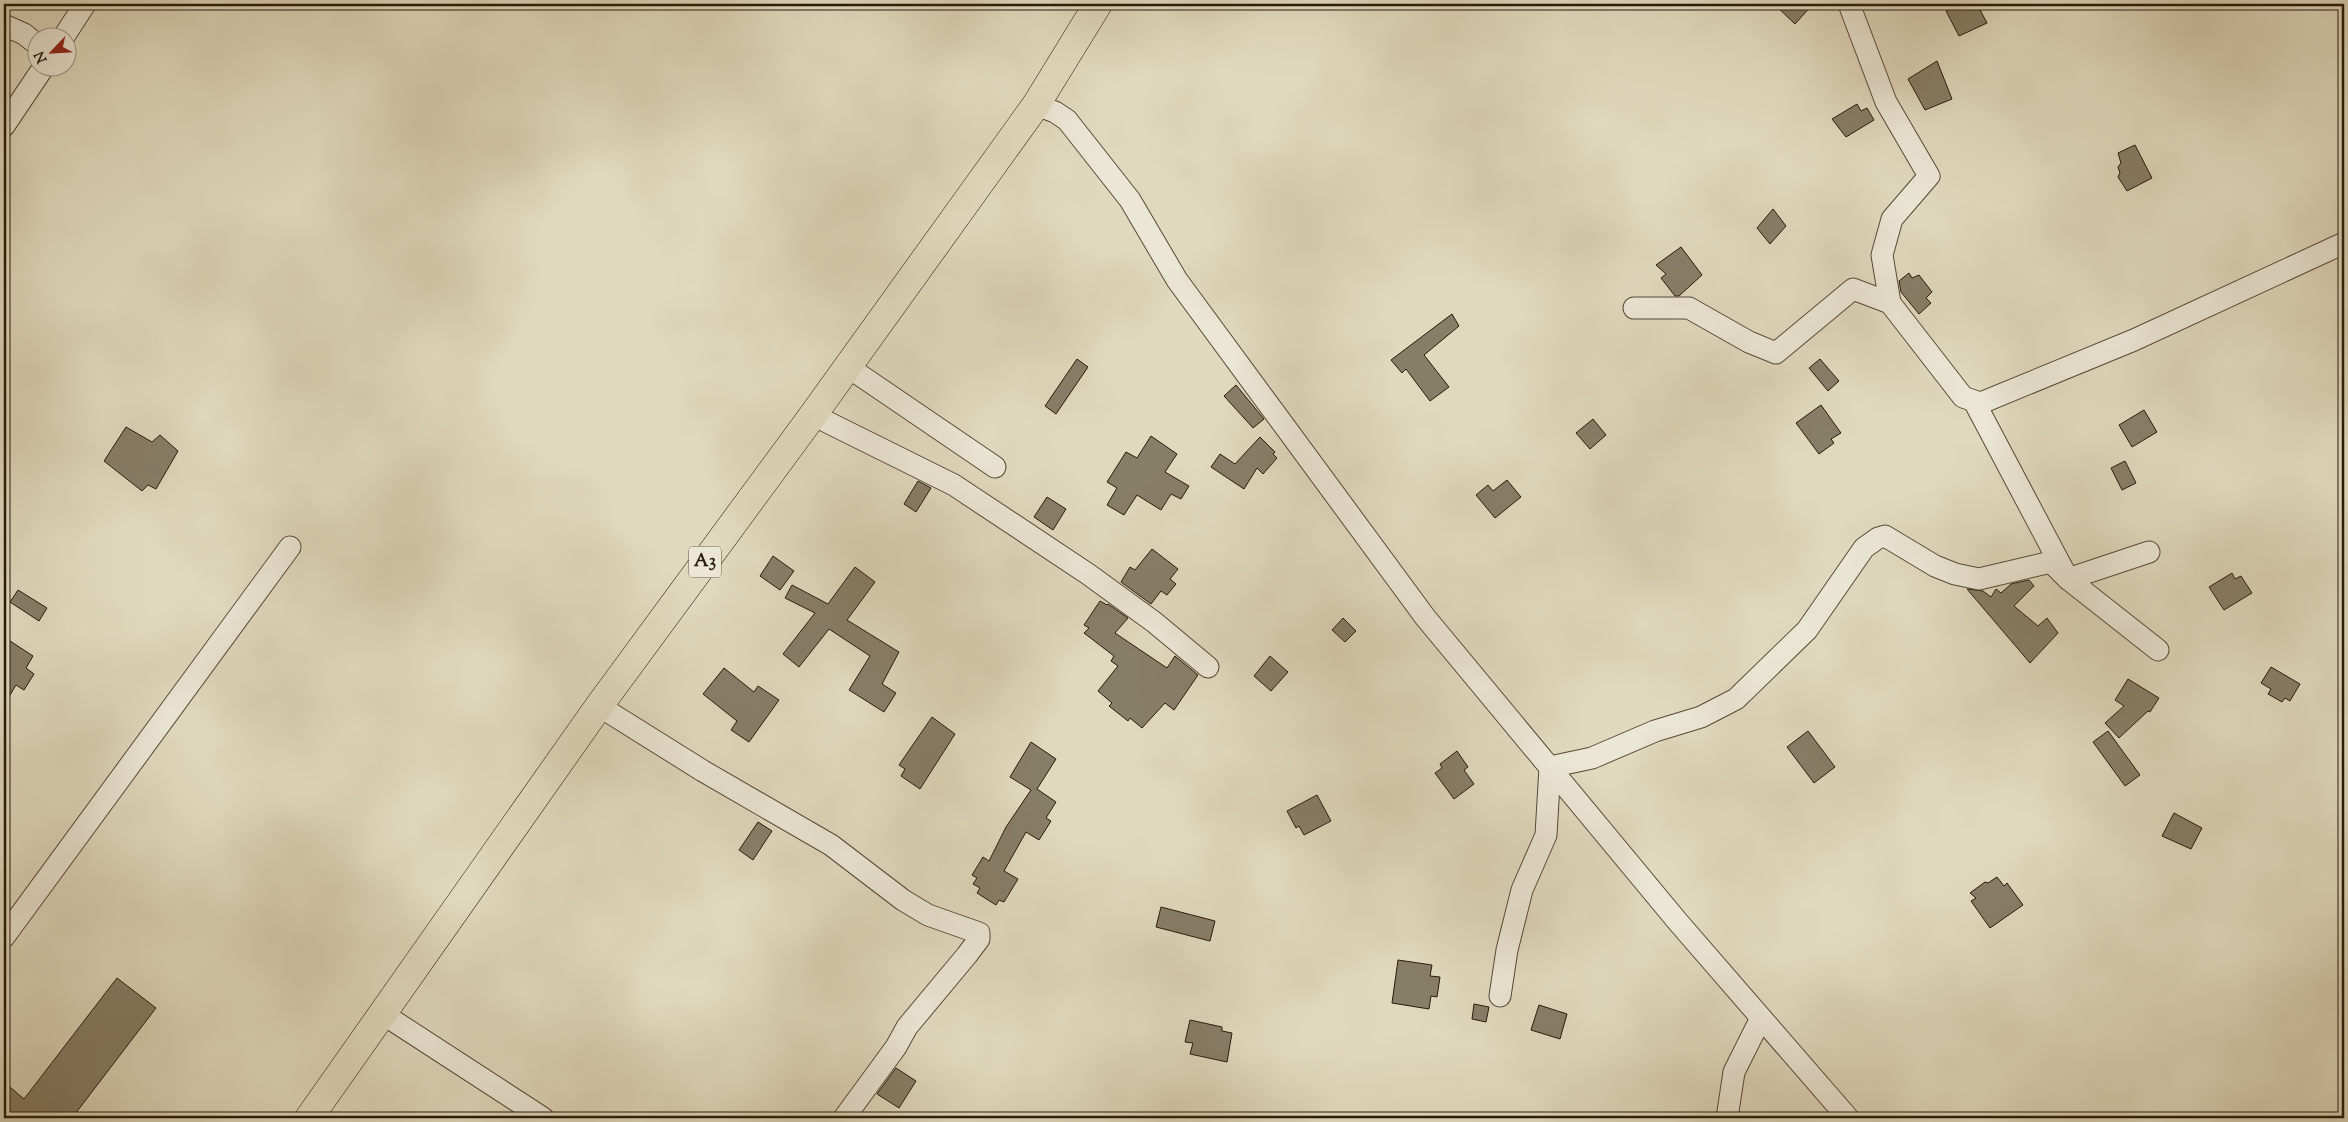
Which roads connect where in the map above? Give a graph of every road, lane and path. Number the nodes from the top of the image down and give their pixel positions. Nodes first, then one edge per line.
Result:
1 (85, 4) edge
2 (1849, 4) edge
3 (1094, 5) edge
4 (4, 25) edge
5 (69, 28) edge
6 (28, 37) edge
7 (36, 78) edge
8 (1036, 105) junction
9 (4, 126) edge
10 (2344, 243) edge
11 (1890, 303) junction
12 (1634, 308) dead end
13 (848, 367) junction
14 (1980, 404) junction
15 (813, 415) junction
16 (995, 467) dead end
17 (290, 546) dead end
18 (2149, 552) dead end
19 (2068, 579) junction
20 (2158, 650) dead end
21 (1208, 667) dead end
22 (599, 706) junction
23 (1550, 767) junction
24 (4, 937) edge
25 (1500, 996) dead end
26 (383, 1014) junction
27 (1761, 1018) junction
28 (309, 1118) edge
29 (543, 1118) edge
30 (844, 1118) edge
31 (1727, 1118) edge
32 (1848, 1118) edge

1 - 5 street
2 - 11 street
3 - 8 highway, A3
4 - 6 street
7 - 9 street
8 - 13 highway, A3
8 - 23 street
10 - 14 street
11 - 12 street
11 - 14 street
13 - 15 highway, A3
13 - 16 street
14 - 19 street
15 - 21 street
15 - 22 highway, A3
17 - 24 street
18 - 19 street
19 - 20 street
19 - 23 street
22 - 26 highway, A3
22 - 30 street
23 - 25 street
23 - 27 street
26 - 28 highway, A3
26 - 29 street
27 - 31 street
27 - 32 street

